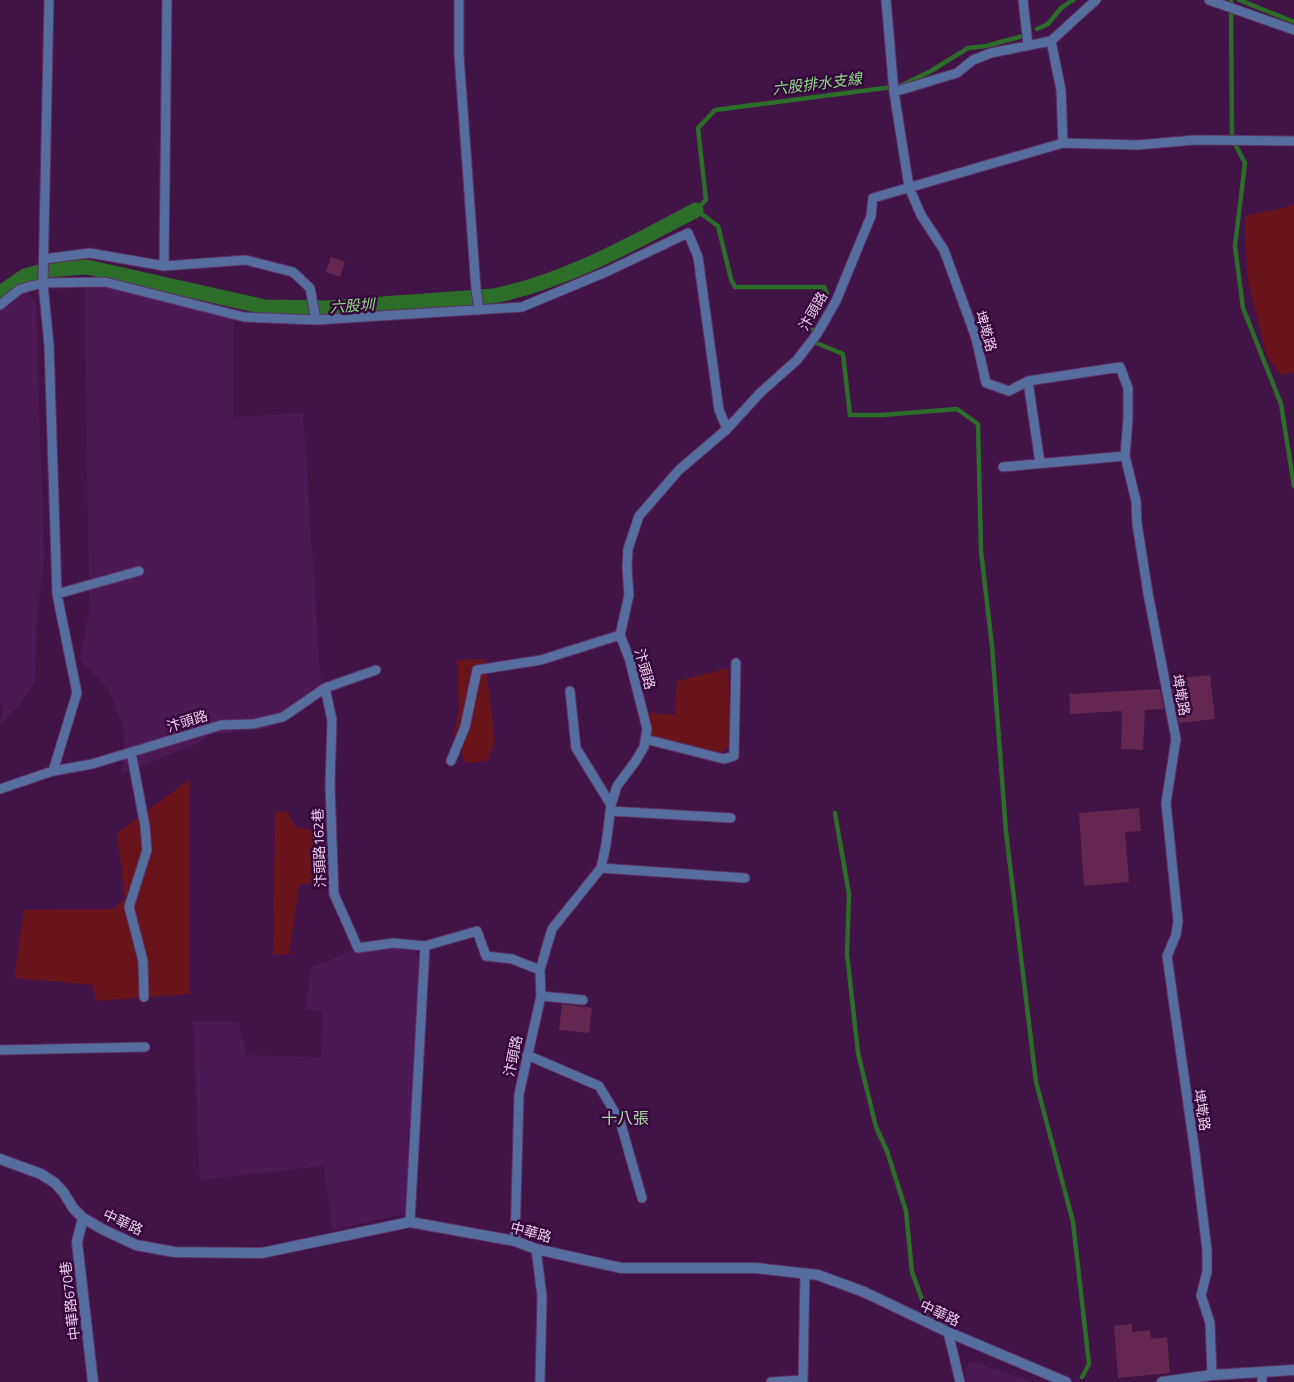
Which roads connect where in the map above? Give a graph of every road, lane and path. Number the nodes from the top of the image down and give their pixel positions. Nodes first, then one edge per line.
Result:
1 (49, 0) edge
2 (167, 0) edge
3 (459, 0) edge
4 (886, 0) edge
5 (1024, 0) edge
6 (1096, 0) edge
7 (1209, 0) edge
8 (1294, 30) edge
9 (1051, 41) junction
10 (1028, 45) junction
11 (894, 92) junction
12 (1294, 141) edge
13 (1063, 143) junction
14 (909, 187) junction
15 (44, 259) junction
16 (164, 266) junction
17 (43, 282) junction
18 (0, 305) edge
19 (478, 306) junction
20 (315, 317) junction
21 (1028, 381) junction
22 (727, 429) junction
23 (1125, 456) junction
24 (1040, 463) junction
25 (1003, 467) dead end
26 (139, 571) dead end
27 (57, 594) junction
28 (620, 635) junction
29 (736, 663) dead end
30 (376, 670) dead end
31 (325, 688) junction
32 (570, 691) dead end
33 (645, 740) junction
34 (131, 752) junction
35 (451, 761) dead end
36 (53, 770) junction
37 (0, 788) edge
38 (610, 808) junction
39 (731, 818) dead end
40 (601, 868) junction
41 (745, 878) dead end
42 (425, 946) junction
43 (540, 970) junction
44 (144, 996) dead end
45 (541, 996) junction
46 (583, 1000) dead end
47 (145, 1047) dead end
48 (0, 1050) edge
49 (527, 1055) junction
50 (0, 1159) edge
51 (642, 1198) dead end
52 (83, 1218) junction
53 (410, 1222) junction
54 (515, 1241) junction
55 (536, 1249) junction
56 (804, 1273) junction
57 (948, 1332) junction
58 (1294, 1370) edge
59 (1212, 1375) junction
60 (1262, 1377) edge
61 (93, 1382) edge
62 (540, 1382) edge
63 (771, 1382) edge
64 (960, 1382) edge
65 (1066, 1382) edge
66 (1162, 1382) edge

1 - 15 lane
2 - 16 lane
3 - 19 lane
4 - 11 lane, 埤墘路
5 - 10 lane
6 - 9 lane
7 - 8 lane
9 - 10 lane
9 - 13 lane
10 - 11 lane
11 - 14 lane, 埤墘路
12 - 13 lane
13 - 14 lane
14 - 21 lane, 埤墘路
14 - 22 lane, 汴頭路
15 - 16 lane
15 - 17 lane
16 - 20 lane
17 - 18 lane
17 - 20 lane
17 - 27 lane
19 - 20 lane
19 - 22 lane
21 - 23 lane, 埤墘路
21 - 24 lane
22 - 28 lane, 汴頭路
23 - 24 lane
23 - 59 lane, 埤墘路
24 - 25 lane
26 - 27 lane
27 - 36 lane
28 - 33 lane, 汴頭路
28 - 35 lane
29 - 33 lane
30 - 31 lane, 汴頭路
31 - 34 lane, 汴頭路
31 - 42 lane, 汴頭路162巷
32 - 38 lane
33 - 38 lane, 汴頭路
34 - 36 lane, 汴頭路
34 - 44 lane
36 - 37 lane, 汴頭路
38 - 39 lane
38 - 40 lane, 汴頭路
40 - 41 lane
40 - 43 lane, 汴頭路
42 - 43 lane, 汴頭路162巷
42 - 53 lane
43 - 45 lane, 汴頭路
45 - 46 lane
45 - 49 lane, 汴頭路
47 - 48 lane
49 - 51 lane
49 - 54 lane, 汴頭路
50 - 52 street, 中華路
52 - 53 street, 中華路
52 - 61 street, 中華路670巷
53 - 54 street, 中華路
54 - 55 street, 中華路
55 - 56 street, 中華路
55 - 62 lane
56 - 57 street, 中華路
56 - 63 lane
57 - 64 lane
57 - 65 street, 中華路
58 - 60 street
59 - 60 street
59 - 66 street

